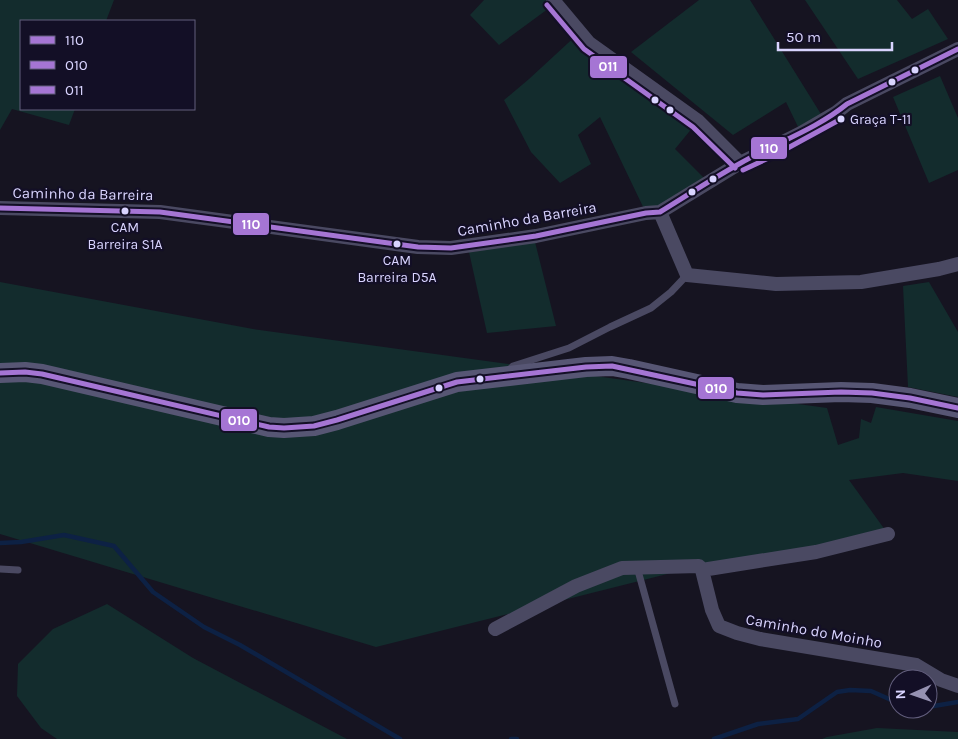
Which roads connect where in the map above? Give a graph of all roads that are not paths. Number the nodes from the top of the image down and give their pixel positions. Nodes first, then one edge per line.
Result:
1 (554, 0) edge
2 (958, 49) edge
3 (740, 162) junction
4 (0, 208) edge
5 (660, 212) junction
6 (958, 264) edge
7 (687, 275) junction
8 (0, 373) edge
9 (504, 376) junction
10 (958, 408) edge
11 (888, 534) dead end
12 (637, 568) junction
13 (0, 569) edge
14 (18, 570) dead end
15 (702, 570) junction
16 (495, 629) dead end
17 (958, 686) edge
18 (675, 704) dead end

1 - 3 street
2 - 3 street, Caminho da Barreira
3 - 5 street, Caminho da Barreira
4 - 5 street, Caminho da Barreira
5 - 7 street
6 - 7 street
7 - 9 lane
8 - 9 main road
9 - 10 main road
11 - 15 street
12 - 15 street
12 - 16 street
12 - 18 lane
13 - 14 lane
15 - 17 street, Caminho do Moinho

